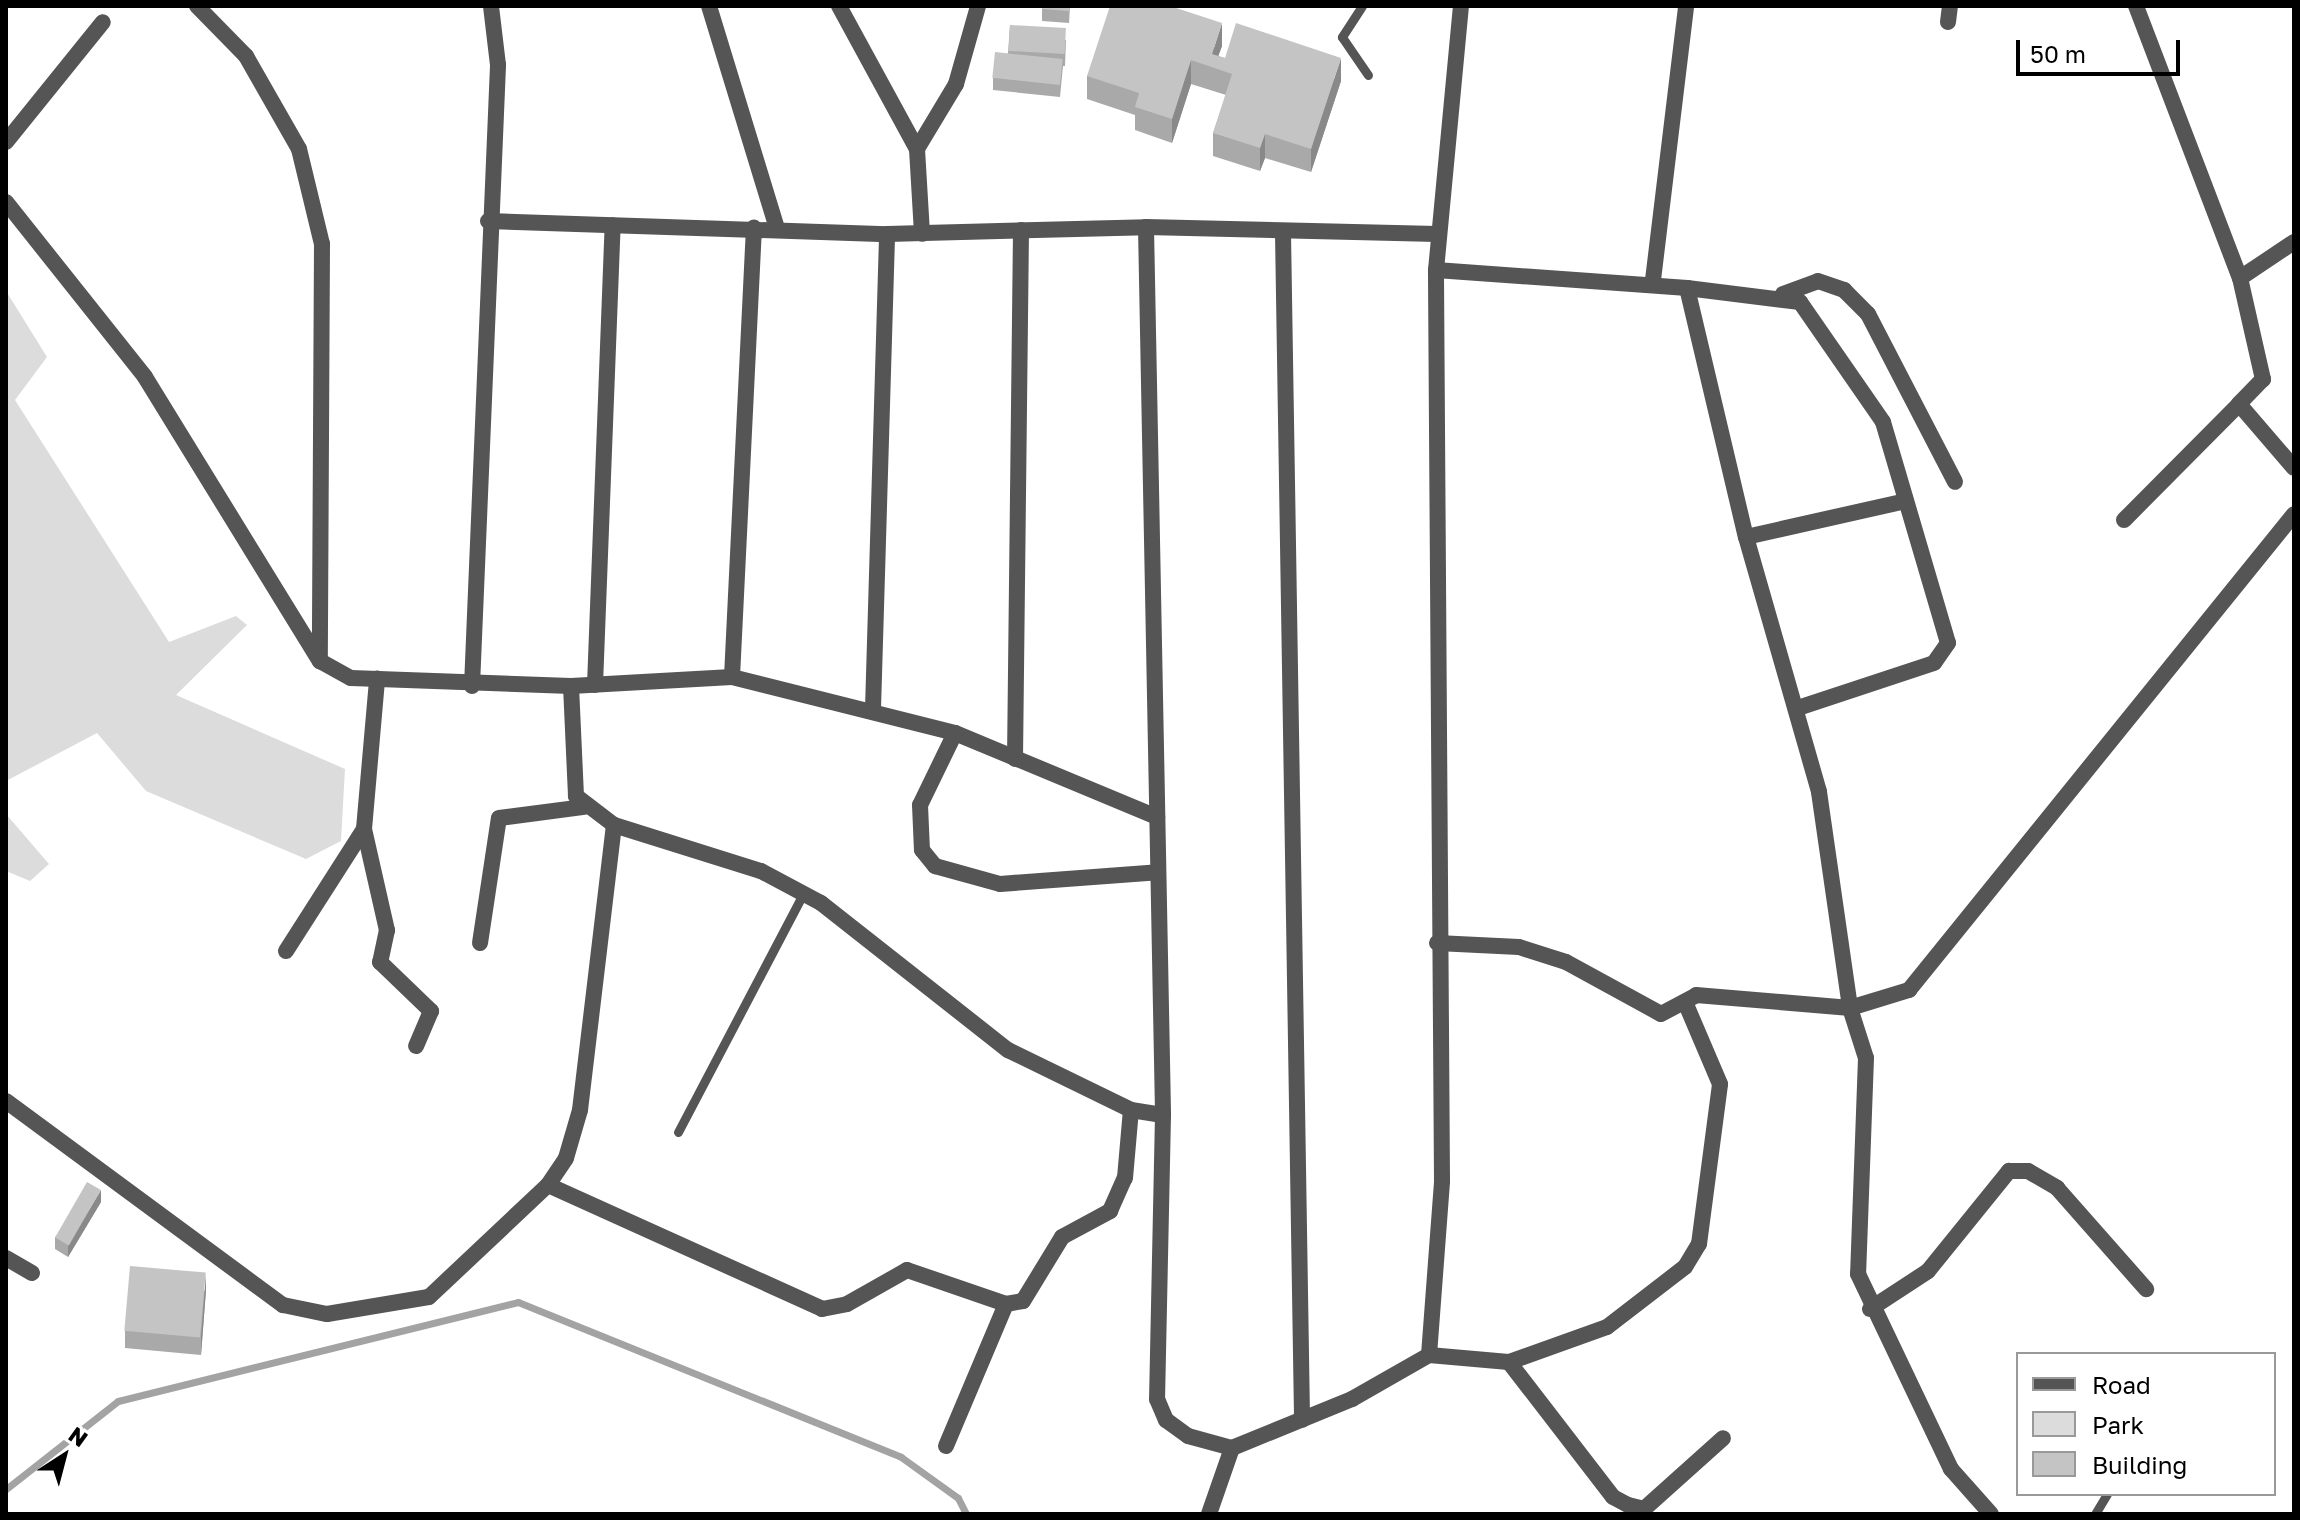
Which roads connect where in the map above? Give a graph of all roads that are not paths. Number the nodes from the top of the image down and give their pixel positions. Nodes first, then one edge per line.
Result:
1 (197, 6) edge
2 (491, 6) edge
3 (709, 6) edge
4 (839, 6) edge
5 (978, 6) edge
6 (1362, 6) edge
7 (1461, 6) edge
8 (1686, 6) edge
9 (2136, 6) edge
10 (103, 22) dead end
11 (1368, 75) dead end
12 (6, 142) edge
13 (917, 149) junction
14 (6, 202) edge
15 (488, 221) junction
16 (613, 225) junction
17 (1146, 227) junction
18 (754, 228) junction
19 (777, 228) junction
20 (1021, 230) junction
21 (1283, 233) junction
22 (887, 234) junction
23 (922, 234) junction
24 (1437, 234) junction
25 (2294, 242) edge
26 (1436, 270) junction
27 (2240, 278) junction
28 (1653, 280) junction
29 (1687, 288) junction
30 (1783, 294) junction
31 (2239, 404) junction
32 (2294, 468) edge
33 (1955, 482) dead end
34 (1906, 501) junction
35 (2124, 520) dead end
36 (2292, 521) edge
37 (1746, 537) junction
38 (320, 661) junction
39 (732, 677) junction
40 (377, 679) junction
41 (595, 685) junction
42 (472, 686) junction
43 (571, 686) junction
44 (1798, 708) junction
45 (873, 709) junction
46 (955, 733) junction
47 (1015, 759) junction
48 (584, 807) junction
49 (1157, 817) junction
50 (614, 825) junction
51 (364, 829) junction
52 (1158, 872) junction
53 (803, 894) junction
54 (480, 943) dead end
55 (1437, 943) junction
56 (286, 951) dead end
57 (1685, 1002) junction
58 (1850, 1008) junction
59 (416, 1046) dead end
60 (6, 1101) edge
61 (1131, 1110) junction
62 (1163, 1115) junction
63 (678, 1132) dead end
64 (548, 1185) junction
65 (6, 1258) edge
66 (32, 1273) dead end
67 (2146, 1289) dead end
68 (1006, 1304) junction
69 (1870, 1309) junction
70 (1429, 1355) junction
71 (1509, 1362) junction
72 (1302, 1420) junction
73 (1723, 1438) dead end
74 (946, 1446) dead end
75 (1232, 1448) junction
76 (2106, 1496) edge
77 (1209, 1514) edge
78 (1991, 1514) edge
79 (2095, 1514) edge

1 - 38 street
2 - 15 street
3 - 19 street
4 - 13 street
5 - 13 street
6 - 11 lane
7 - 24 street
8 - 28 street
9 - 27 street
10 - 12 street
13 - 23 street
14 - 38 street
15 - 16 street
15 - 42 street
16 - 18 street
16 - 41 street
17 - 20 street
17 - 21 street
17 - 49 street
18 - 19 street
18 - 39 street
19 - 22 street
20 - 23 street
20 - 47 street
21 - 24 street
21 - 72 street
22 - 23 street
22 - 45 street
24 - 26 street
25 - 27 street
26 - 28 street
26 - 55 street
27 - 31 street
28 - 29 street
29 - 30 street
29 - 37 street
30 - 33 street
30 - 34 street
31 - 32 street
31 - 35 street
34 - 37 street
34 - 44 street
36 - 58 street
37 - 44 street
38 - 40 street
39 - 41 street
39 - 45 street
40 - 42 street
40 - 51 street
41 - 43 street
42 - 43 street
43 - 48 street
44 - 58 street
45 - 46 street
46 - 47 street
46 - 52 street
47 - 49 street
48 - 50 street
48 - 54 street
49 - 52 street
50 - 53 street
50 - 64 street
51 - 56 street
51 - 59 street
52 - 62 street
53 - 61 street
53 - 63 lane
55 - 57 street
55 - 70 street
57 - 58 street
57 - 71 street
58 - 69 street
60 - 64 street
61 - 62 street
61 - 68 street
62 - 75 street
64 - 68 street
65 - 66 street
67 - 69 street
68 - 74 street
69 - 78 street
70 - 71 street
70 - 72 street
71 - 73 street
72 - 75 street
75 - 77 street
76 - 79 lane

